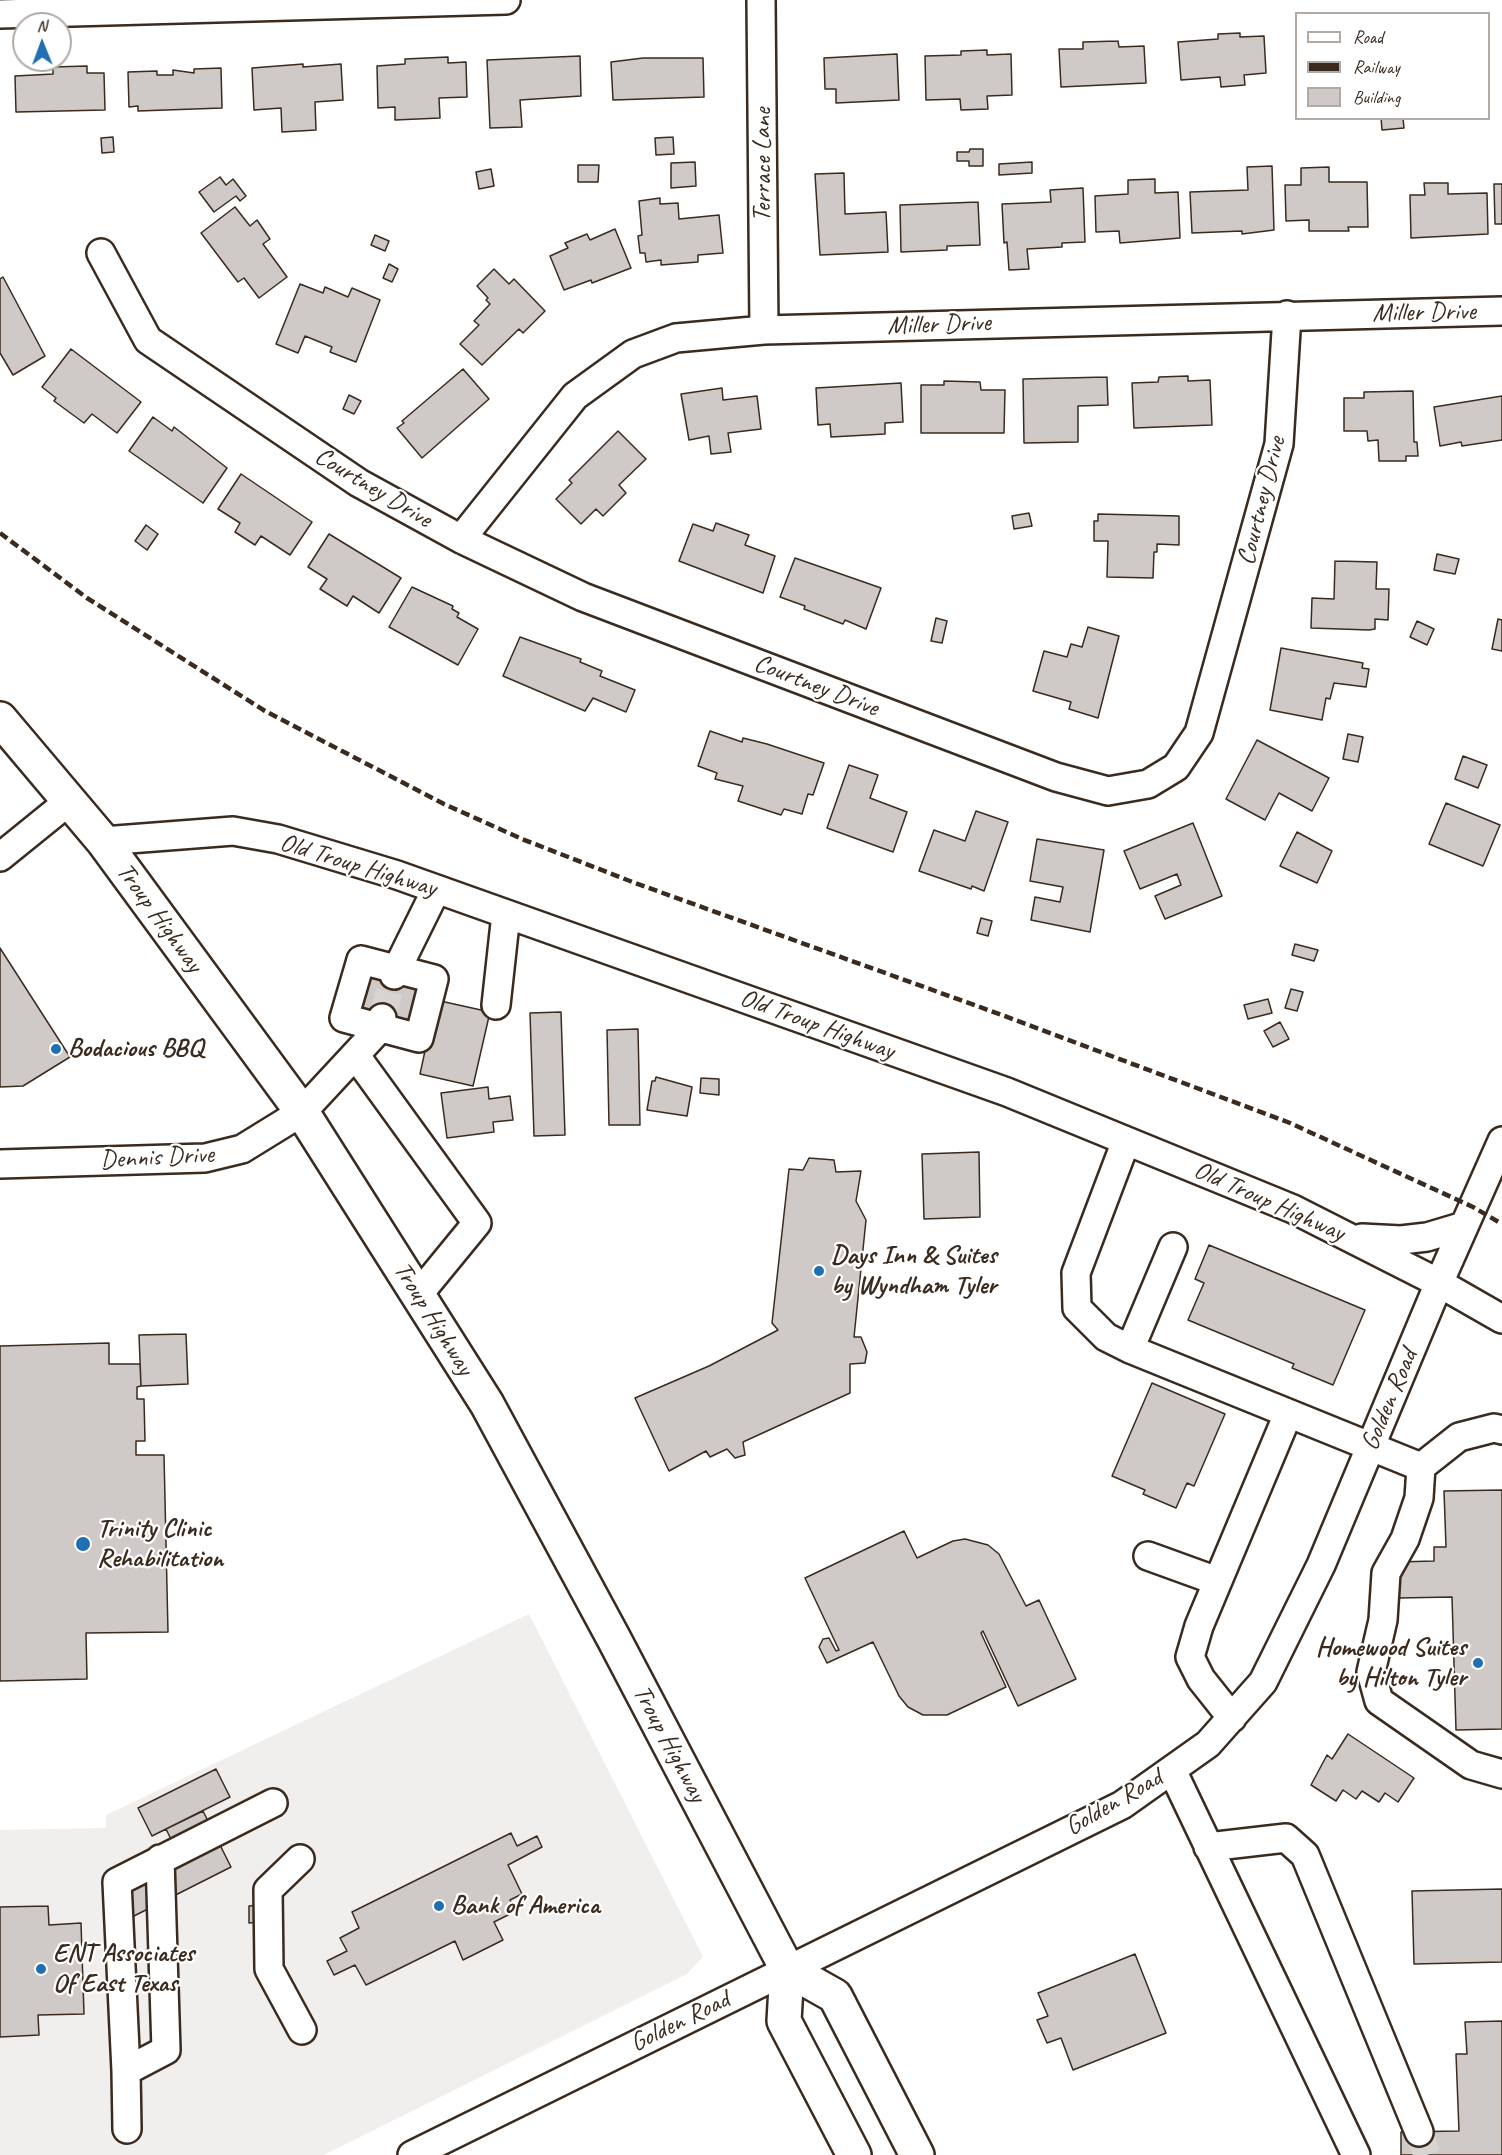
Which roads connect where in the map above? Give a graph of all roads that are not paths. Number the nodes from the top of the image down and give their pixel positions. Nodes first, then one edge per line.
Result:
1 (506, 0) edge
2 (762, 0) edge
3 (0, 14) edge
4 (102, 253) dead end
5 (1502, 311) edge
6 (1287, 315) junction
7 (764, 330) junction
8 (461, 539) junction
9 (0, 719) edge
10 (68, 802) junction
11 (103, 841) junction
12 (0, 856) edge
13 (436, 890) junction
14 (506, 914) junction
15 (395, 972) junction
16 (496, 1005) dead end
17 (381, 1023) junction
18 (356, 1056) junction
19 (302, 1112) junction
20 (1126, 1141) junction
21 (1500, 1152) edge
22 (0, 1164) edge
23 (1464, 1226) junction
24 (1348, 1237) junction
25 (1173, 1247) dead end
26 (1439, 1283) junction
27 (418, 1295) junction
28 (1502, 1319) edge
29 (1130, 1349) junction
30 (1288, 1414) junction
31 (1502, 1430) edge
32 (1370, 1447) junction
33 (1421, 1467) junction
34 (1148, 1556) dead end
35 (1217, 1581) junction
36 (1232, 1718) junction
37 (1172, 1770) junction
38 (1502, 1774) edge
39 (273, 1803) dead end
40 (1208, 1847) junction
41 (160, 1859) junction
42 (300, 1859) dead end
43 (787, 1969) junction
44 (302, 2030) dead end
45 (126, 2070) junction
46 (128, 2129) dead end
47 (1419, 2132) tunnel mouth
48 (412, 2155) edge
49 (854, 2155) edge
50 (917, 2155) edge
51 (1356, 2155) edge

1 - 3 street
2 - 7 street, Terrace Lane
4 - 8 street, Courtney Drive
5 - 6 street, Miller Drive
6 - 7 street, Miller Drive
6 - 8 street, Courtney Drive
7 - 8 street, Miller Drive
9 - 10 main road, Troup Highway
10 - 11 main road, Troup Highway
10 - 12 street
11 - 13 street, Old Troup Highway
11 - 19 main road, Troup Highway
13 - 14 street, Old Troup Highway
13 - 15 street
14 - 16 street
14 - 20 street, Old Troup Highway
15 - 17 street
15 - 17 street
17 - 18 street, Dennis Drive
18 - 19 street, Dennis Drive
18 - 27 street
19 - 22 street, Dennis Drive
19 - 27 main road, Troup Highway
20 - 24 street, Old Troup Highway
20 - 29 street
21 - 23 street, Golden Road
23 - 24 street
23 - 26 street, Golden Road
24 - 26 street, Old Troup Highway
25 - 29 street
26 - 28 street, Old Troup Highway
26 - 32 street, Golden Road
27 - 43 main road, Troup Highway
29 - 30 street
30 - 32 street
30 - 35 street
31 - 33 street
32 - 33 street
32 - 36 street, Golden Road
33 - 38 street
34 - 35 street
35 - 36 street
36 - 37 street, Golden Road
37 - 40 street
37 - 43 street, Golden Road
39 - 41 street
40 - 47 street
40 - 51 street
41 - 45 street
41 - 45 street
42 - 44 street
43 - 48 street, Golden Road
43 - 49 main road
43 - 50 main road
45 - 46 street

